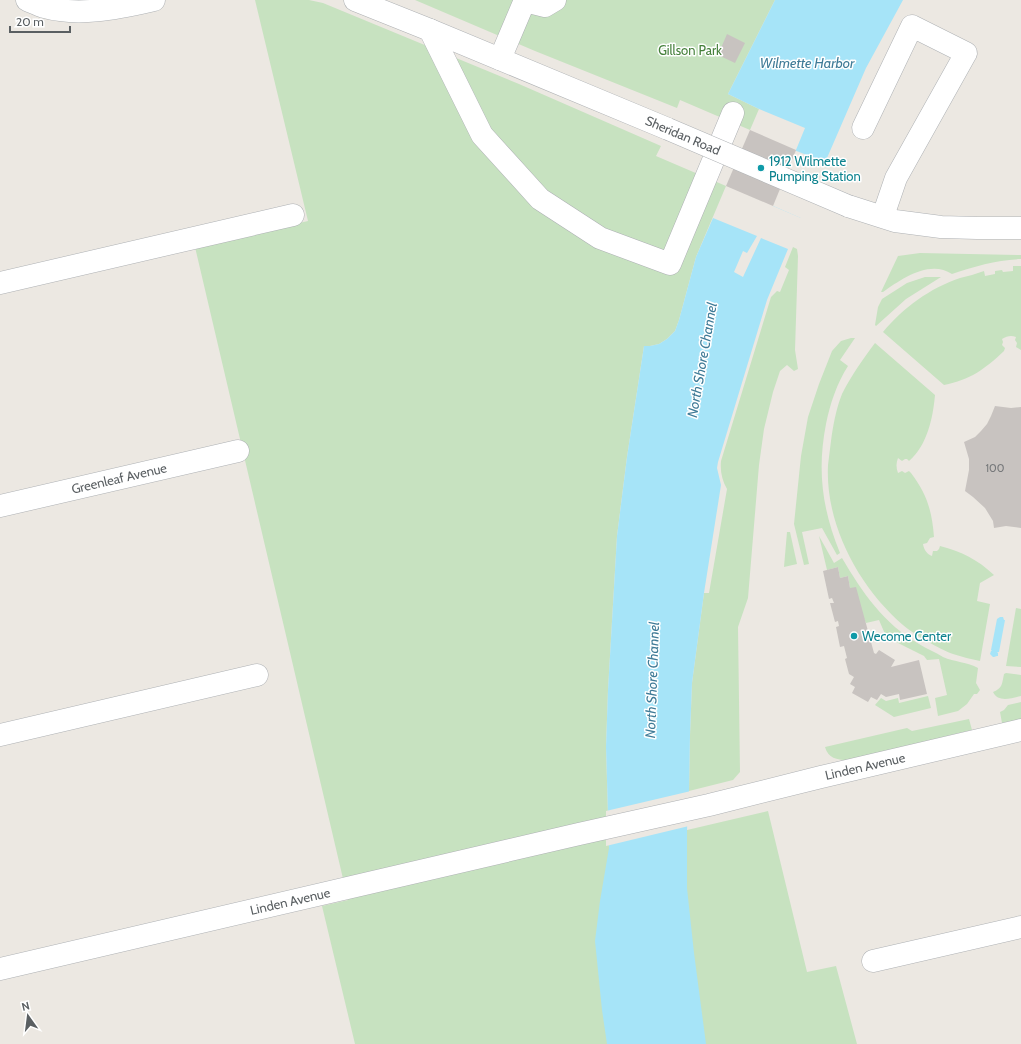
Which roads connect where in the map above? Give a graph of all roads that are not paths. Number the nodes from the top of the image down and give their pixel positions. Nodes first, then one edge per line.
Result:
1 (27, 0) edge
2 (154, 0) edge
3 (355, 0) edge
4 (525, 0) edge
5 (555, 0) edge
6 (430, 30) junction
7 (500, 59) junction
8 (733, 113) dead end
9 (863, 128) dead end
10 (293, 216) dead end
11 (882, 216) junction
12 (1021, 228) edge
13 (0, 283) edge
14 (238, 451) dead end
15 (0, 506) edge
16 (257, 675) dead end
17 (1021, 730) edge
18 (0, 735) edge
19 (1021, 927) edge
20 (873, 961) dead end
21 (0, 969) edge

1 - 2 street
3 - 6 street, Sheridan Road
4 - 5 street
4 - 7 street
6 - 7 street, Sheridan Road
6 - 8 street
7 - 11 street, Sheridan Road, bridge
9 - 11 street
10 - 13 street
11 - 12 street, Sheridan Road
14 - 15 street, Greenleaf Avenue
16 - 18 street
17 - 21 street, Linden Avenue
19 - 20 street

